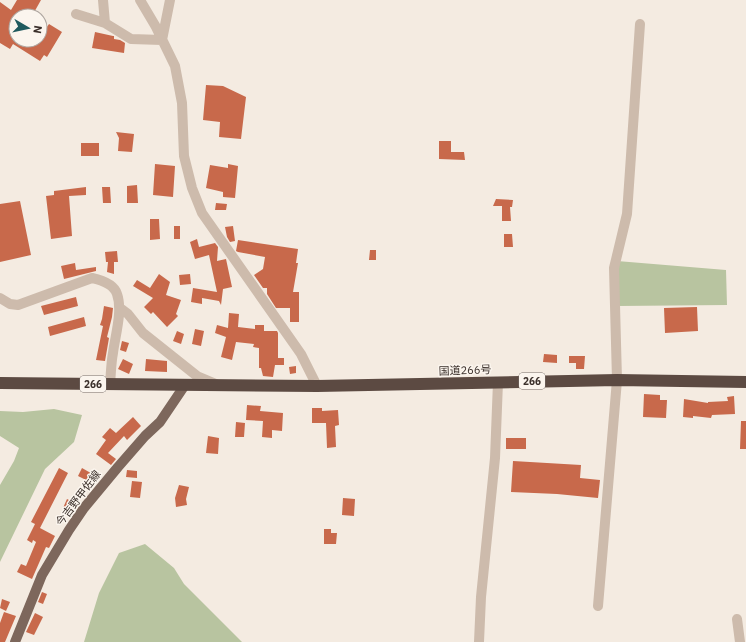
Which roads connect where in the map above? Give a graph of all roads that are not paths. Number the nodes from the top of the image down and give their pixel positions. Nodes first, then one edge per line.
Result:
1 (103, 0) edge
2 (140, 0) edge
3 (170, 0) edge
4 (76, 14) dead end
5 (105, 23) junction
6 (640, 24) dead end
7 (162, 40) junction
8 (0, 298) edge
9 (120, 308) junction
10 (616, 380) junction
11 (498, 382) junction
12 (746, 382) edge
13 (0, 384) edge
14 (110, 384) junction
15 (185, 385) junction
16 (220, 386) junction
17 (317, 386) junction
18 (598, 606) dead end
19 (737, 619) dead end
20 (15, 642) edge
21 (479, 642) edge
22 (740, 642) edge

1 - 5 street
2 - 7 street
3 - 7 street
4 - 5 street
5 - 7 street
6 - 10 street
7 - 17 street
8 - 9 street
9 - 14 street
9 - 16 street
10 - 11 highway, 国道266号 / 266
10 - 12 highway, 国道266号 / 266
10 - 18 street
11 - 17 highway, 国道266号 / 266
11 - 21 street
13 - 14 highway, 266
14 - 15 highway, 266
15 - 16 highway, 国道266号 / 266
15 - 20 main road, 今吉野甲佐線
16 - 17 highway, 国道266号 / 266
19 - 22 street

